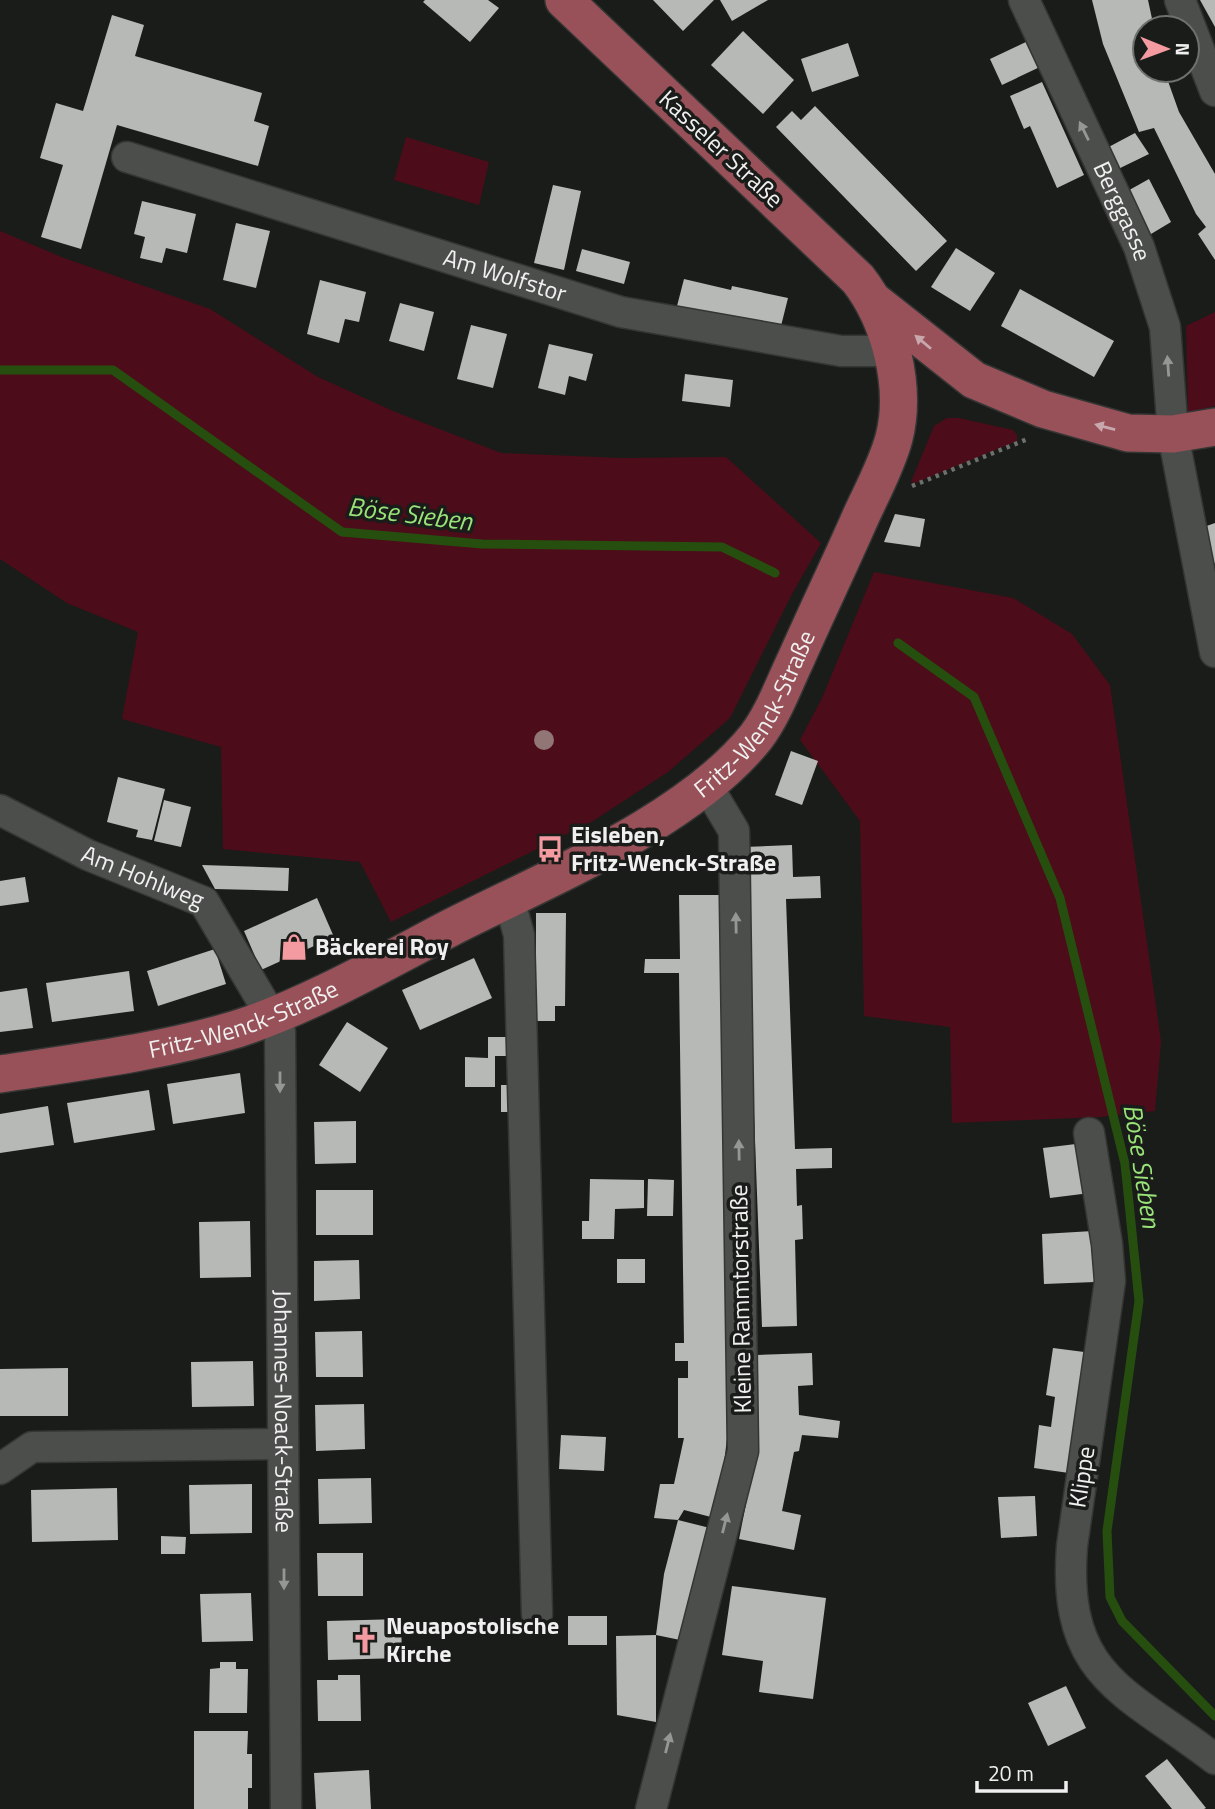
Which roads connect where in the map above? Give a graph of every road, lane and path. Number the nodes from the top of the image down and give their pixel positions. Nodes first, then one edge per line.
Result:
1 (564, 0) edge
2 (1024, 0) edge
3 (1180, 0) edge
4 (1215, 91) edge
5 (127, 157) dead end
6 (874, 301) junction
7 (891, 351) junction
8 (974, 380) junction
9 (898, 394) junction
10 (1077, 419) junction
11 (1215, 427) edge
12 (1173, 435) junction
13 (867, 505) junction
14 (1215, 652) edge
15 (706, 784) junction
16 (0, 810) edge
17 (509, 899) junction
18 (272, 1016) junction
19 (0, 1074) edge
20 (1089, 1133) dead end
21 (283, 1444) junction
22 (0, 1469) edge
23 (537, 1614) dead end
24 (1215, 1759) edge
25 (286, 1809) edge
26 (651, 1809) edge

1 - 6 main road, Kasseler Straße
12 -> 2 street, Berggasse
3 - 4 street
5 - 7 street, Am Wolfstor
6 - 7 main road, Kasseler Straße
8 -> 6 main road, Kasseler Straße
7 - 9 main road, Kasseler Straße
8 - 9 main road, Kasseler Straße
8 - 10 main road, Kasseler Straße
9 - 13 main road, Fritz-Wenck-Straße
12 -> 10 main road, Kasseler Straße
10 - 13 path
11 - 12 main road, Kasseler Straße
12 - 14 street, Berggasse
13 - 15 main road, Fritz-Wenck-Straße
15 - 17 main road, Fritz-Wenck-Straße
26 -> 15 street, Kleine Rammtorstraße
16 - 18 street, Am Hohlweg
17 - 18 main road, Fritz-Wenck-Straße
17 - 23 street
18 - 19 main road, Fritz-Wenck-Straße
18 -> 21 street, Johannes-Noack-Straße
20 - 24 street, Klippe
21 - 22 street
21 -> 25 street, Johannes-Noack-Straße

